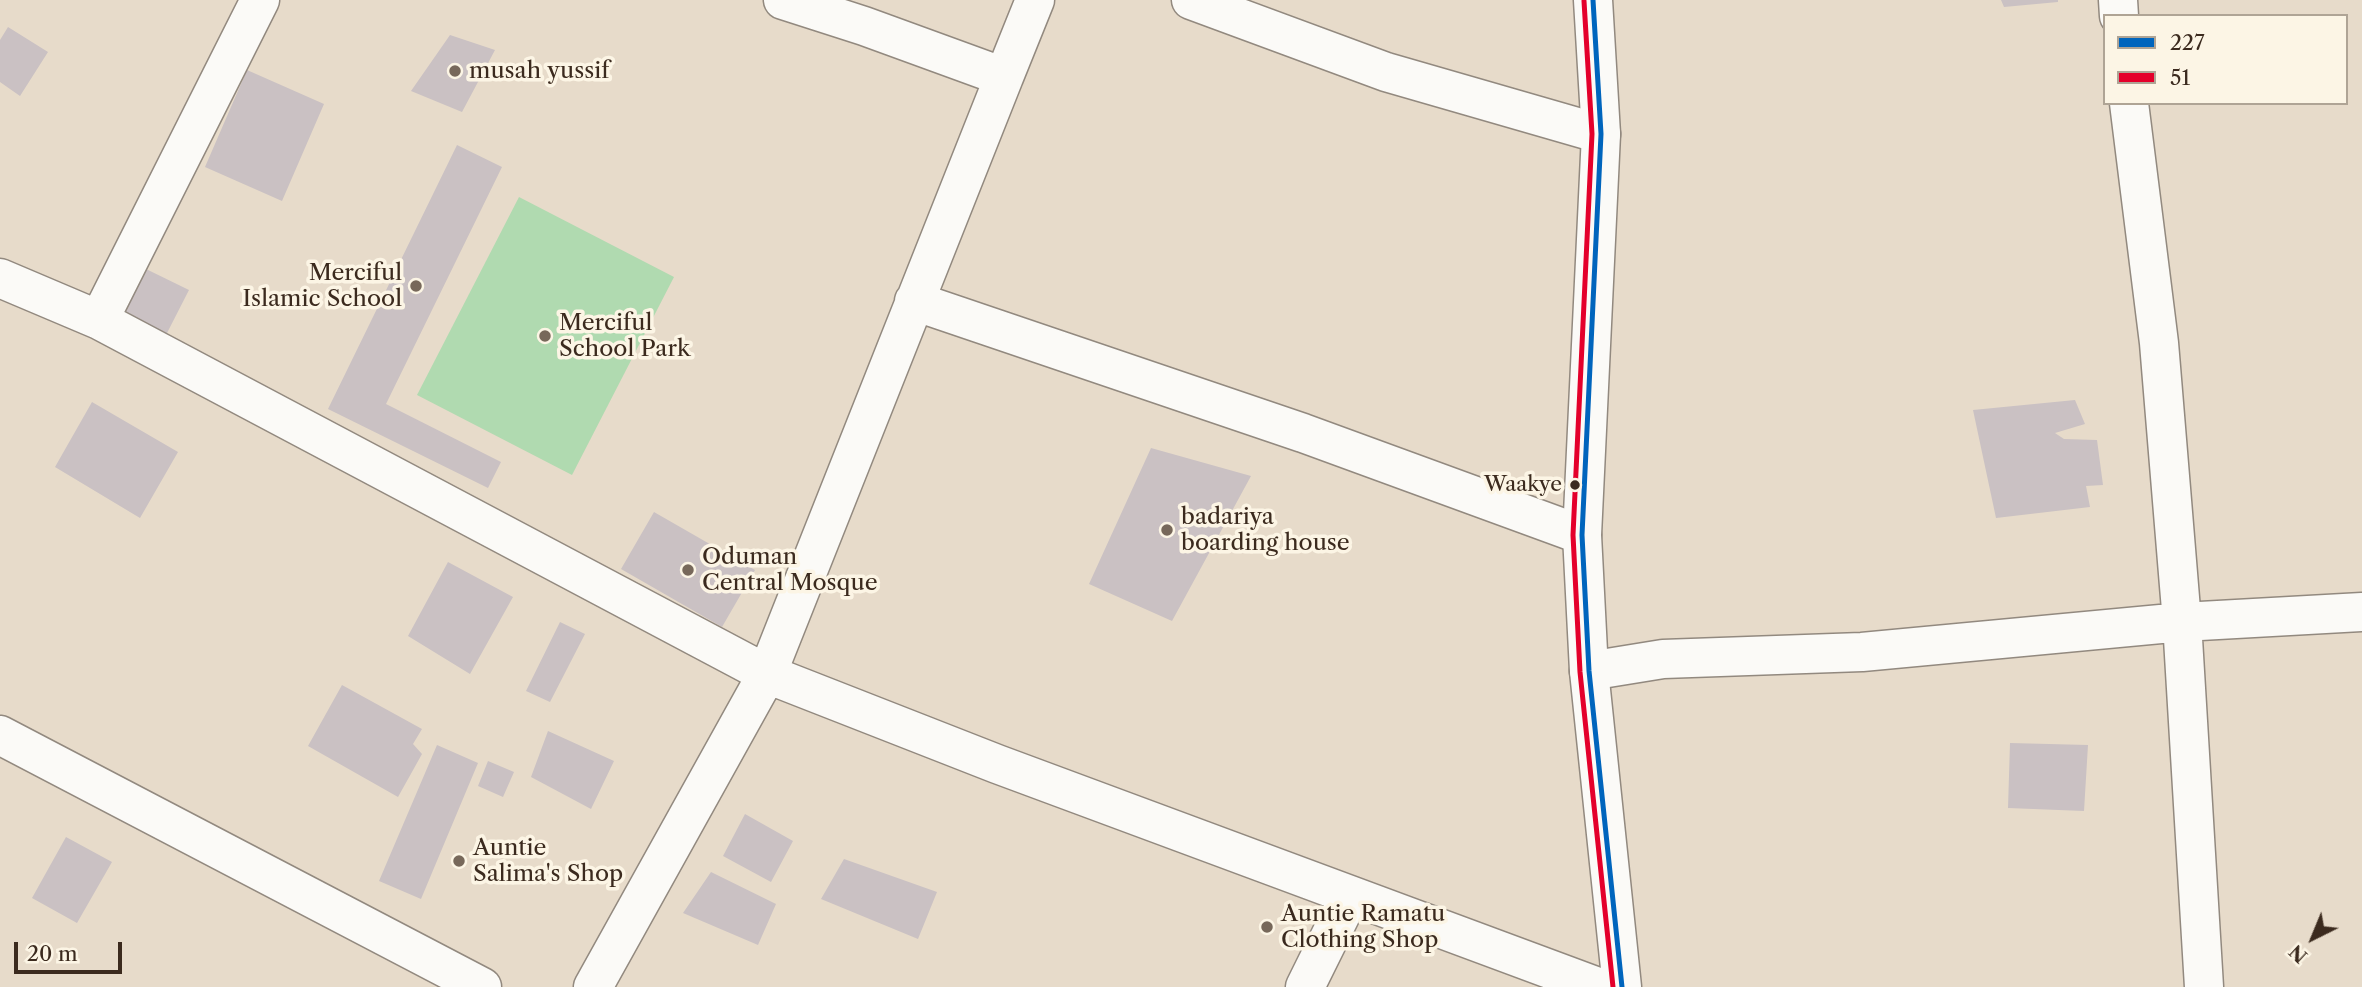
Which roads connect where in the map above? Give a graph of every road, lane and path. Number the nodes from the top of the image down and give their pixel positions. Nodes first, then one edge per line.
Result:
1 (260, 0) edge
2 (783, 0) edge
3 (1035, 0) edge
4 (1191, 0) edge
5 (1593, 0) edge
6 (1004, 77) junction
7 (2129, 105) edge
8 (1601, 135) junction
9 (0, 278) edge
10 (914, 301) junction
11 (99, 320) junction
12 (1582, 535) junction
13 (2362, 612) edge
14 (2182, 622) junction
15 (1589, 671) junction
16 (767, 674) junction
17 (0, 735) edge
18 (1350, 896) junction
19 (482, 987) edge
20 (593, 987) edge
21 (1305, 987) edge
22 (1598, 987) edge
23 (1622, 987) edge
24 (2204, 987) edge

1 - 11 street
2 - 6 street
3 - 6 street
4 - 8 street
5 - 8 street
6 - 10 street
7 - 14 street
8 - 12 street
9 - 11 street
10 - 12 street
10 - 16 street
11 - 16 street
12 - 15 street
13 - 14 street
14 - 15 street
14 - 24 street
15 - 23 street
16 - 18 street
16 - 20 street
17 - 19 street
18 - 21 street
18 - 22 street

